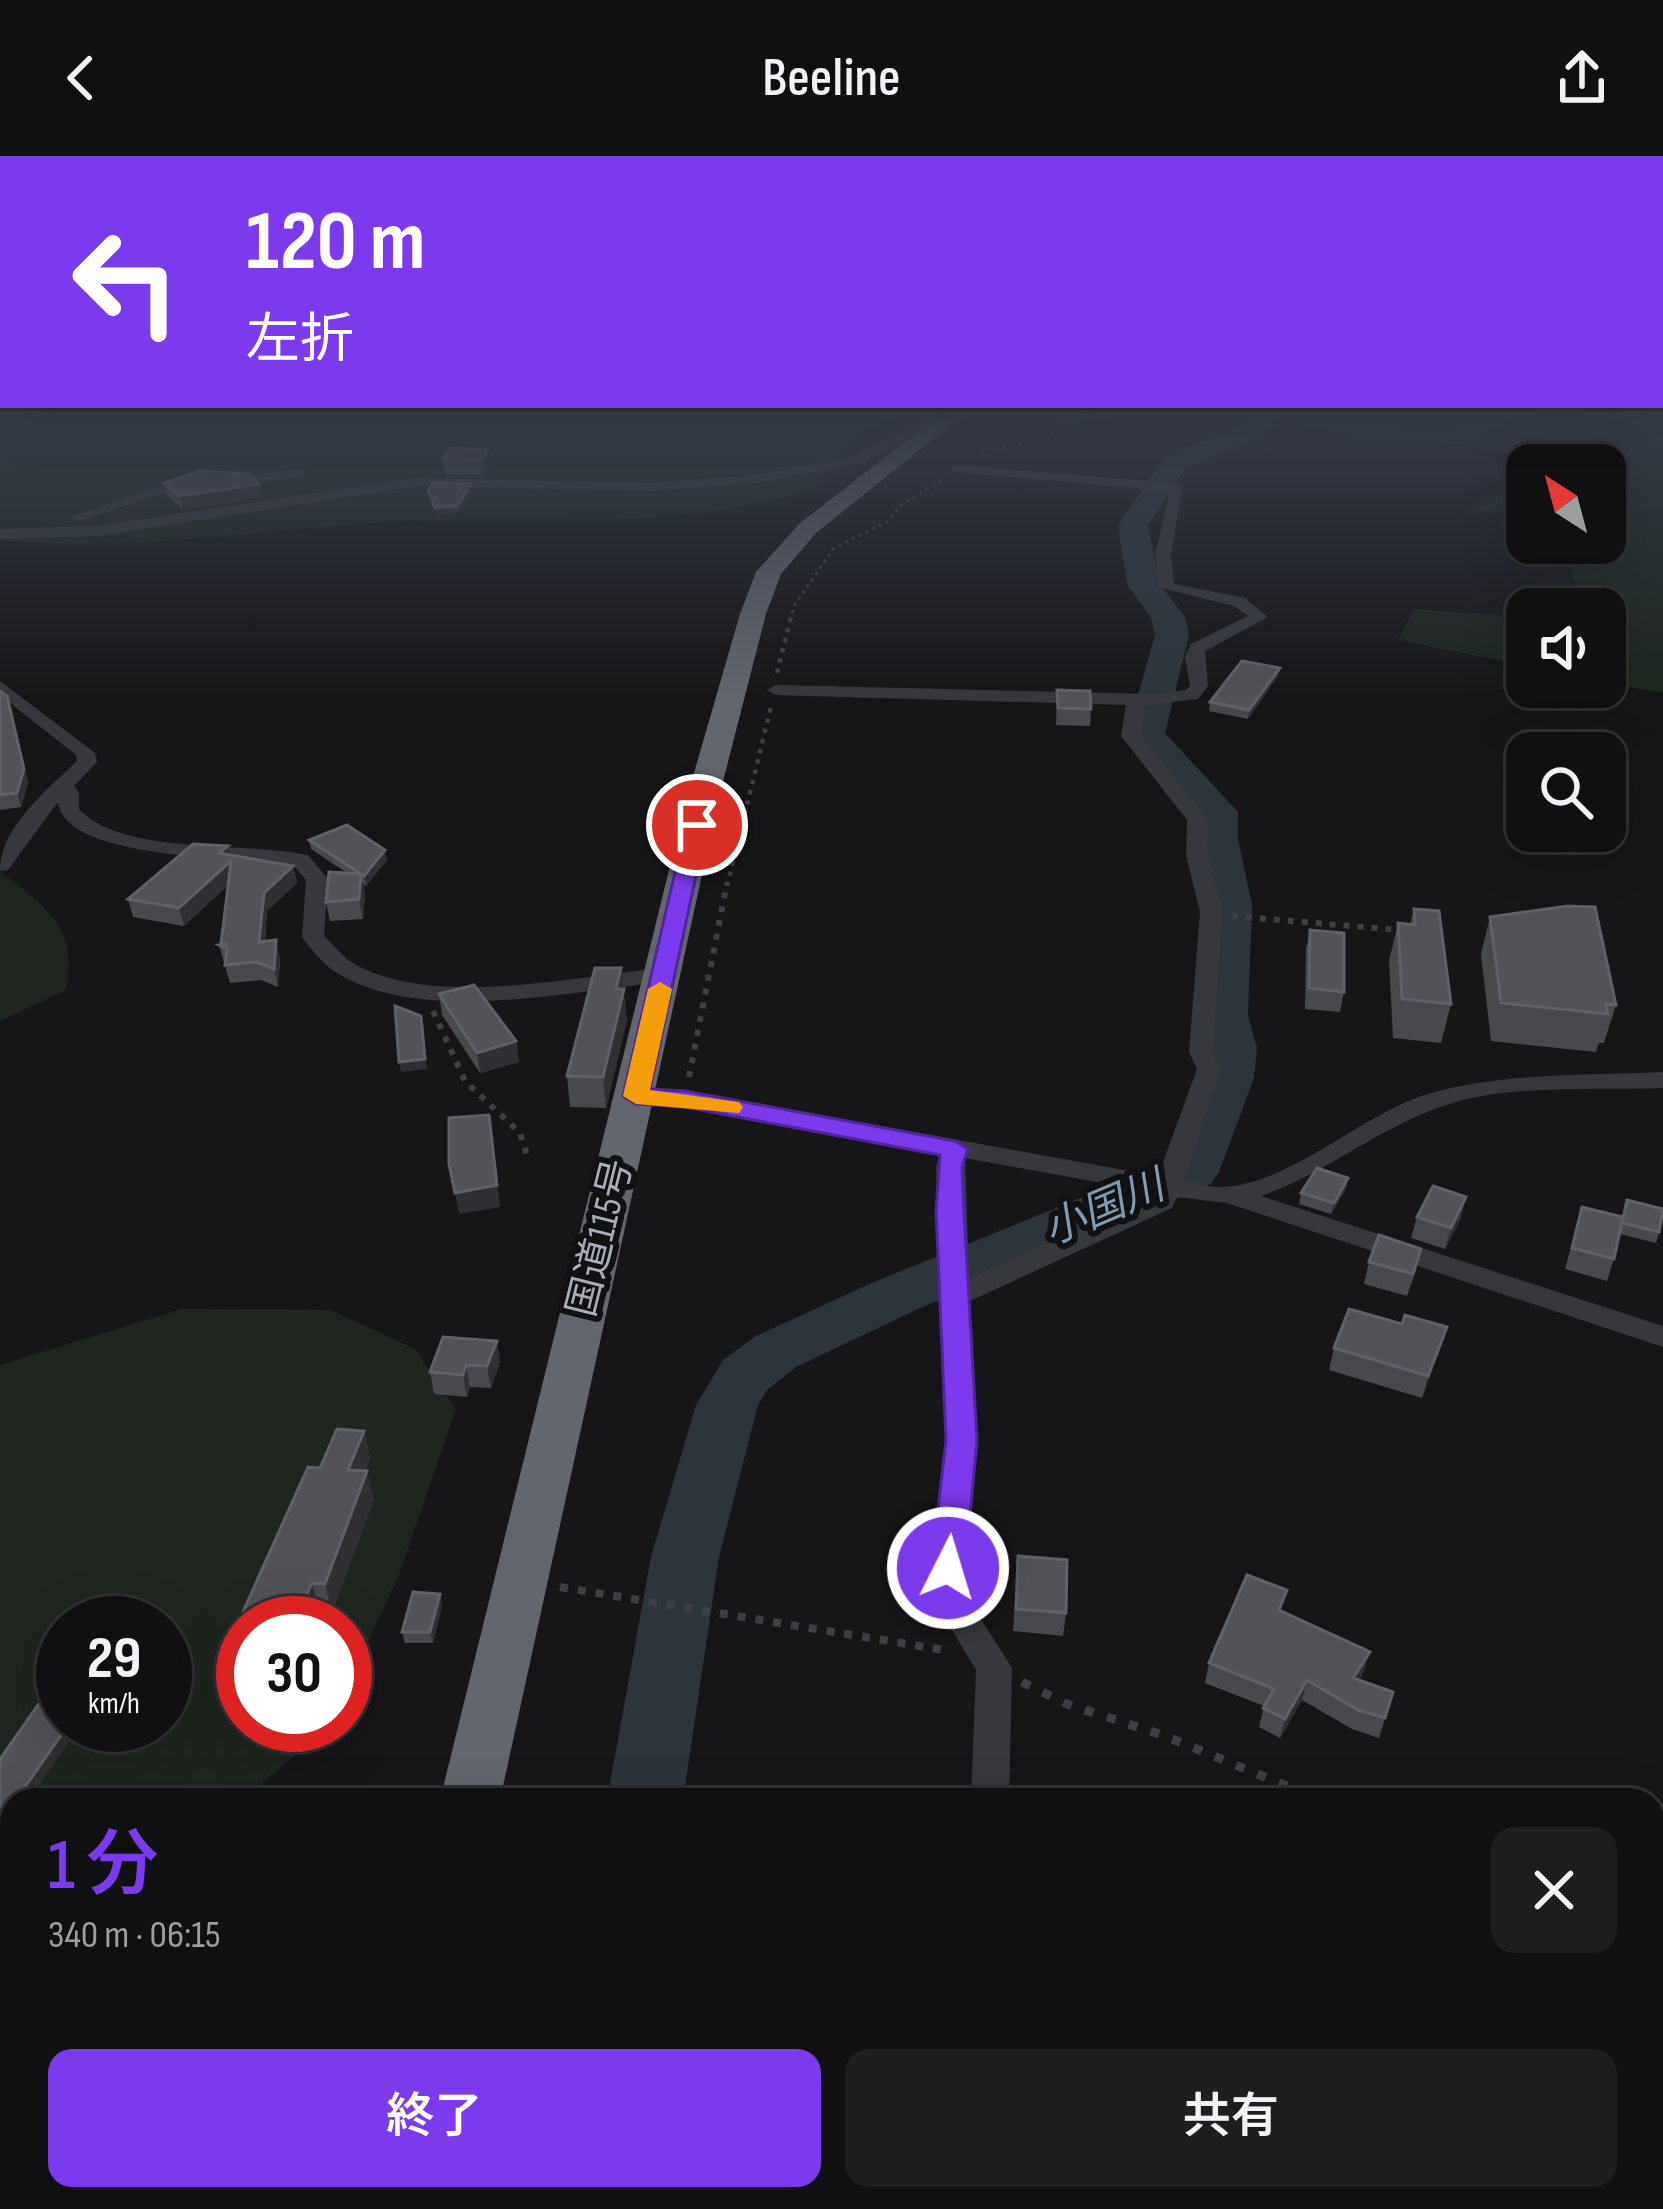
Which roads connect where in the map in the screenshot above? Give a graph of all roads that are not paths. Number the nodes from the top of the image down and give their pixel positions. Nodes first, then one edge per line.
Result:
1 (114, 507) edge
2 (255, 507) edge
3 (836, 507) edge
4 (1175, 507) edge
5 (3, 533) edge
6 (0, 686) edge
7 (776, 691) dead end
8 (1136, 700) junction
9 (61, 788) junction
10 (0, 865) edge
11 (664, 975) junction
12 (1663, 1080) edge
13 (636, 1096) junction
14 (955, 1149) junction
15 (1169, 1190) junction
16 (1229, 1195) junction
17 (952, 1298) junction
18 (1663, 1336) edge
19 (473, 1788) edge
20 (990, 1788) edge

1 - 5 street
2 - 5 street
3 - 11 highway, 国道115号
4 - 8 street
6 - 9 street
7 - 8 street
8 - 15 street
9 - 10 street
9 - 11 street
11 - 13 highway, 国道115号
12 - 16 street
13 - 14 street
13 - 19 highway, 国道115号
14 - 15 street
14 - 17 street
15 - 16 street
15 - 17 street
16 - 18 street
17 - 20 street

